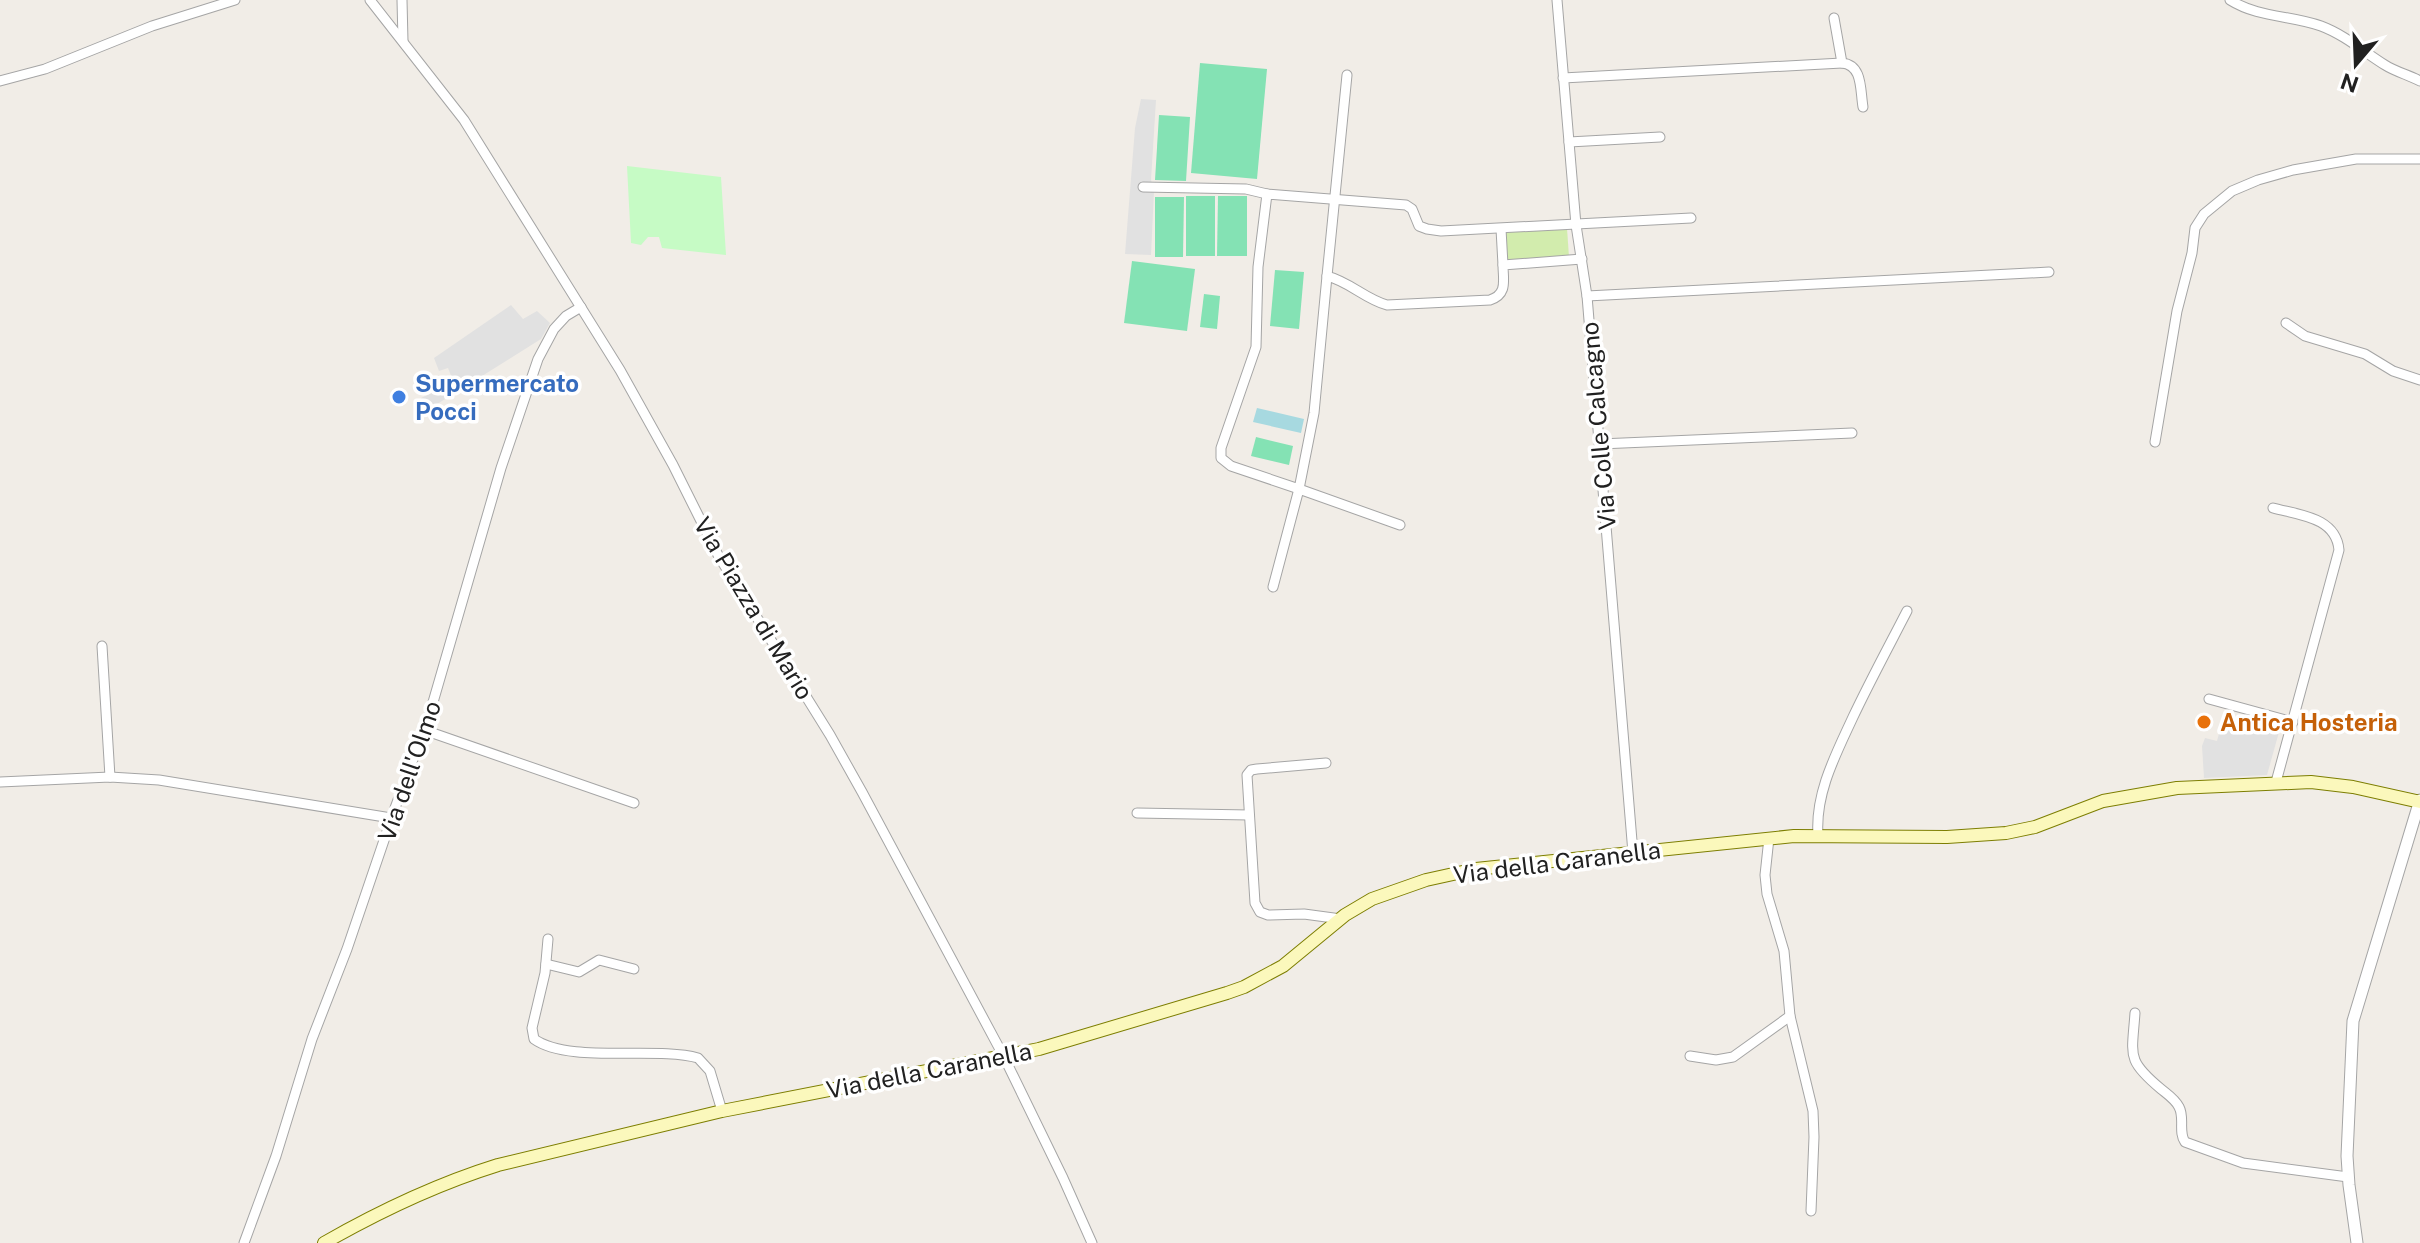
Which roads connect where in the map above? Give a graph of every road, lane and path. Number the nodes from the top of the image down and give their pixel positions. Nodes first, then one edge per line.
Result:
1 (235, 0) edge
2 (370, 0) edge
3 (402, 0) edge
4 (1557, 0) edge
5 (2230, 0) edge
6 (1834, 18) dead end
7 (403, 41) junction
8 (1842, 63) junction
9 (1347, 75) dead end
10 (1563, 78) junction
11 (0, 81) edge
12 (2420, 81) edge
13 (1863, 107) dead end
14 (1660, 137) dead end
15 (1569, 142) junction
16 (2420, 159) edge
17 (1143, 187) dead end
18 (1267, 194) junction
19 (1333, 199) junction
20 (1691, 218) dead end
21 (1576, 225) junction
22 (1501, 229) junction
23 (1582, 259) junction
24 (1503, 265) junction
25 (2049, 272) dead end
26 (1327, 276) junction
27 (1587, 296) junction
28 (581, 307) junction
29 (2286, 323) dead end
30 (2420, 380) edge
31 (1852, 433) dead end
32 (2155, 442) dead end
33 (1600, 444) junction
34 (1299, 489) junction
35 (2273, 508) dead end
36 (1400, 525) dead end
37 (1273, 587) dead end
38 (1907, 611) dead end
39 (102, 646) dead end
40 (2209, 699) dead end
41 (2293, 722) junction
42 (424, 730) junction
43 (1326, 763) dead end
44 (110, 777) junction
45 (0, 782) edge
46 (2276, 782) junction
47 (2420, 801) edge
48 (634, 803) dead end
49 (1137, 813) dead end
50 (1249, 815) junction
51 (391, 818) junction
52 (1818, 835) junction
53 (1769, 838) junction
54 (1633, 853) junction
55 (1341, 919) junction
56 (548, 939) dead end
57 (546, 964) junction
58 (634, 969) dead end
59 (2135, 1013) dead end
60 (1790, 1016) junction
61 (1690, 1056) dead end
62 (1004, 1057) junction
63 (722, 1111) junction
64 (2348, 1177) junction
65 (1811, 1211) dead end
66 (244, 1243) edge
67 (324, 1243) edge
68 (1092, 1243) edge
69 (2357, 1243) edge

1 - 11 street
2 - 7 street, Via Piazza di Mario
3 - 7 street
4 - 10 street, Via Colle Calcagno
5 - 12 street
6 - 8 street
7 - 28 street, Via Piazza di Mario
8 - 10 street
8 - 13 street
9 - 19 street
10 - 15 street, Via Colle Calcagno
14 - 15 street
15 - 21 street, Via Colle Calcagno
16 - 32 street
17 - 18 street
18 - 19 street
18 - 34 street
19 - 22 street
19 - 26 street
20 - 21 street
21 - 22 street
21 - 23 street, Via Colle Calcagno
22 - 24 street
23 - 24 street
23 - 27 street, Via Colle Calcagno
24 - 26 street
25 - 27 street
26 - 34 street
27 - 33 street, Via Colle Calcagno
28 - 42 street, Via dell'Olmo
28 - 62 street, Via Piazza di Mario
29 - 30 street
31 - 33 street
33 - 54 street, Via Colle Calcagno
34 - 36 street
34 - 37 street
35 - 41 street
38 - 52 street
39 - 44 street
40 - 41 street
41 - 46 street
42 - 48 street
42 - 51 street, Via dell'Olmo
43 - 50 street
44 - 45 street
44 - 51 street
46 - 47 main road, Via della Caranella
46 - 52 main road, Via della Caranella
47 - 64 street
49 - 50 street
50 - 55 street
51 - 66 street, Via dell'Olmo
52 - 53 main road, Via della Caranella
53 - 54 main road, Via della Caranella
53 - 60 street
54 - 55 main road, Via della Caranella
55 - 62 main road, Via della Caranella
56 - 57 street
57 - 58 street
57 - 63 street
59 - 64 street
60 - 61 street
60 - 65 street
62 - 63 main road, Via della Caranella
62 - 68 street, Via Piazza di Mario
63 - 67 main road, Via della Caranella
64 - 69 street

